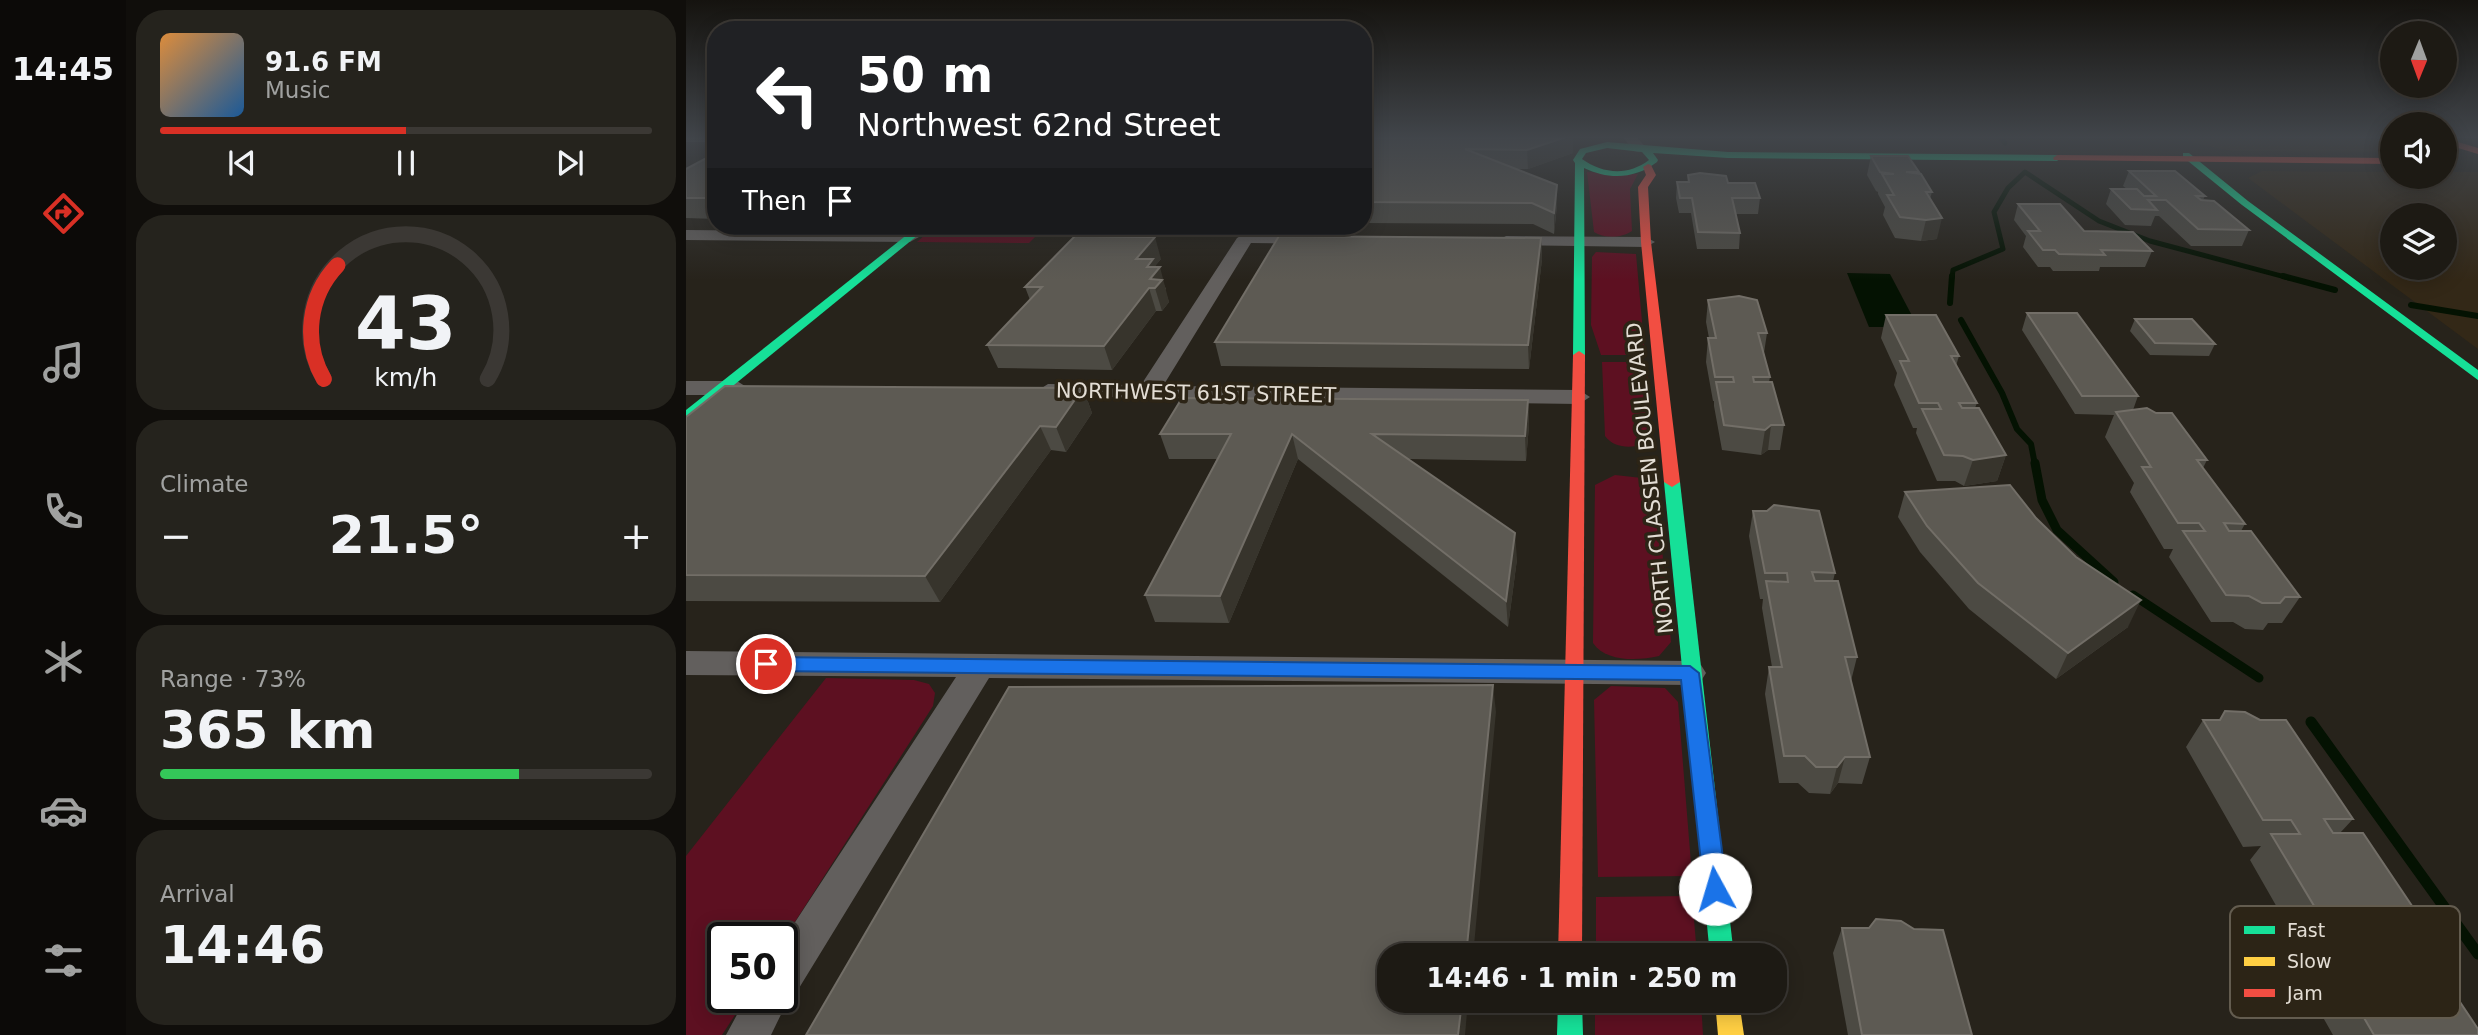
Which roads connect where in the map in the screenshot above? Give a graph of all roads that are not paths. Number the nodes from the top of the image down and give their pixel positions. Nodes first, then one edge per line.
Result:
1 (1580, 184) edge
2 (1645, 184) edge
3 (2222, 184) edge
4 (686, 235) edge
5 (890, 235) edge
6 (899, 235) edge
7 (882, 237) junction
8 (1336, 239) edge
9 (1484, 241) edge
10 (1579, 242) junction
11 (1646, 242) junction
12 (860, 254) dead end
13 (2478, 376) edge
14 (715, 379) junction
15 (686, 388) edge
16 (756, 388) edge
17 (1031, 391) edge
18 (1148, 392) junction
19 (1579, 397) junction
20 (686, 417) edge
21 (686, 663) edge
22 (980, 666) junction
23 (1573, 672) junction
24 (1690, 673) junction
25 (1570, 943) edge
26 (1721, 943) edge
27 (798, 954) edge
28 (761, 1013) edge
29 (1570, 1013) edge
30 (1728, 1013) edge
31 (747, 1035) edge
32 (1570, 1035) edge
33 (1731, 1035) edge

1 - 10 main road
2 - 11 main road, NORTH CLASSEN BOULEVARD
3 - 13 main road
4 - 7 street
5 - 7 street
6 - 14 main road
7 - 12 main road
8 - 18 street
9 - 10 street
10 - 11 street
10 - 19 main road
11 - 24 main road, NORTH CLASSEN BOULEVARD
14 - 15 street
14 - 16 street
14 - 20 main road
17 - 18 street, NORTHWEST 61ST STREET
18 - 19 street, NORTHWEST 61ST STREET
19 - 23 main road
21 - 22 street
22 - 23 street
22 - 27 street
23 - 24 street
23 - 25 main road
24 - 26 main road, NORTH CLASSEN BOULEVARD
28 - 31 street
29 - 32 main road
30 - 33 main road

